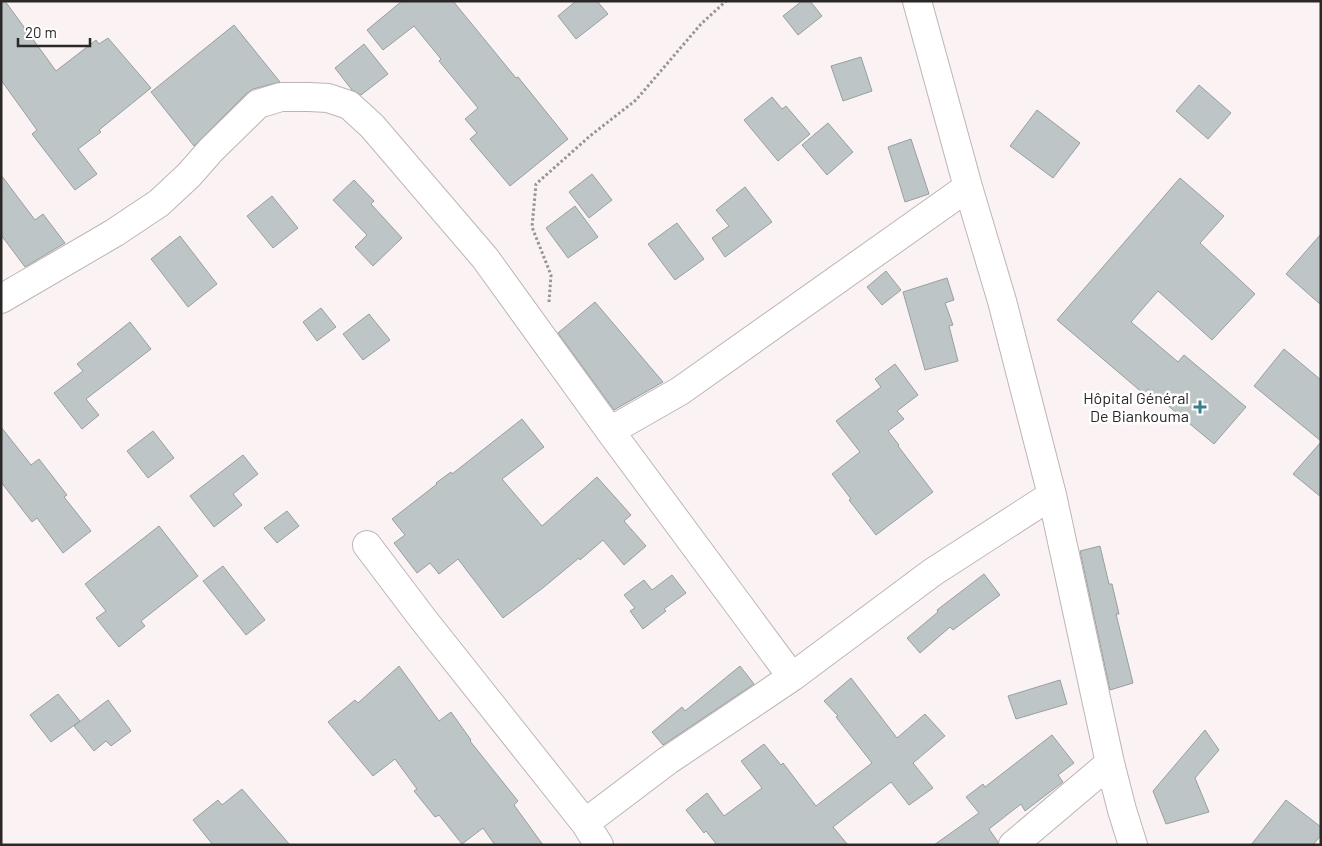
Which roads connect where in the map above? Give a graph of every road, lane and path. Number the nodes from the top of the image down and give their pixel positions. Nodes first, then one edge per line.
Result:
1 (726, 1) edge
2 (916, 1) edge
3 (968, 187) junction
4 (1, 299) edge
5 (549, 304) dead end
6 (610, 432) junction
7 (1052, 495) junction
8 (367, 545) dead end
9 (792, 677) junction
10 (1110, 763) junction
11 (592, 834) edge
12 (1013, 845) edge
13 (1133, 845) edge

1 - 5 path
2 - 3 street
3 - 6 street
3 - 7 street
4 - 6 street
6 - 9 street
7 - 9 street
7 - 10 street
8 - 11 street
9 - 11 street
10 - 12 street
10 - 13 street

